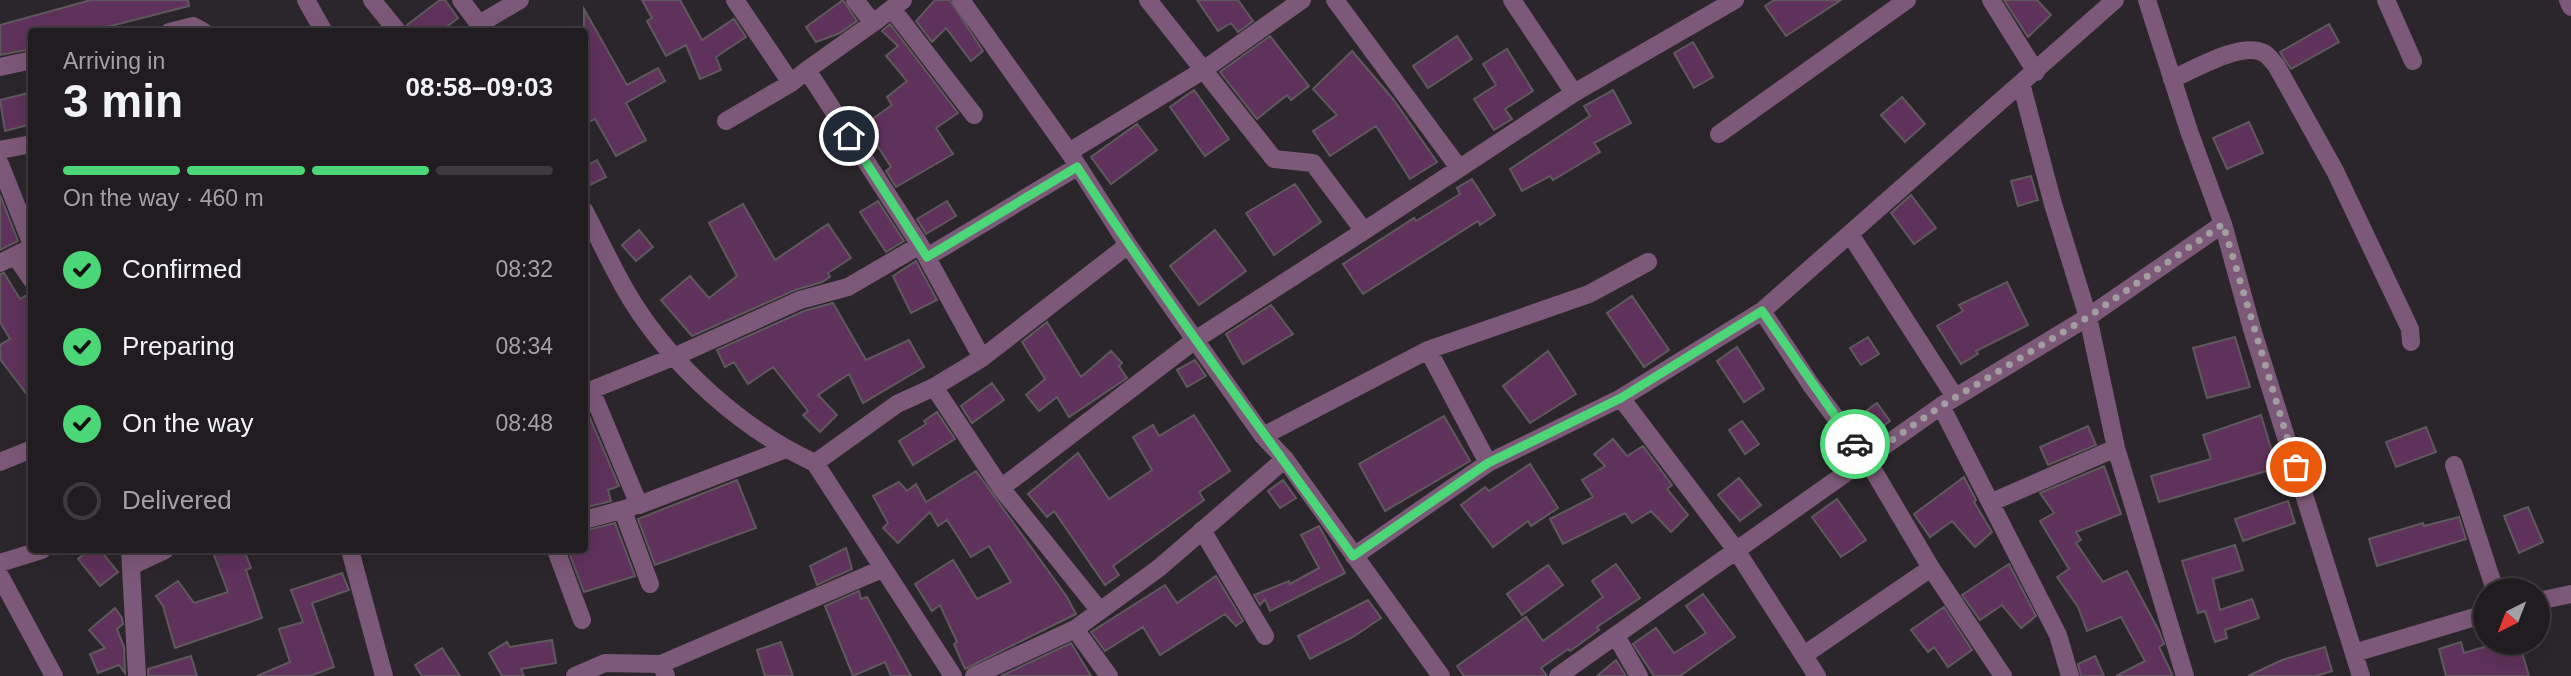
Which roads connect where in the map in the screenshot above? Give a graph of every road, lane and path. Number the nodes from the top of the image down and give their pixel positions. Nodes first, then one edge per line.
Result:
1 (306, 0) edge
2 (372, 0) edge
3 (461, 0) edge
4 (520, 0) edge
5 (735, 0) edge
6 (855, 0) edge
7 (961, 0) edge
8 (1148, 0) edge
9 (1302, 0) edge
10 (1335, 0) edge
11 (1512, 0) edge
12 (1735, 0) edge
13 (1907, 0) edge
14 (1992, 0) edge
15 (2115, 0) edge
16 (2147, 0) edge
17 (2386, 0) edge
18 (2568, 0) edge
19 (898, 5) edge
20 (1710, 6) edge
21 (2571, 7) edge
22 (873, 23) junction
23 (483, 27) edge
24 (322, 28) edge
25 (395, 28) edge
26 (28, 61) edge
27 (2413, 61) dead end
28 (0, 67) edge
29 (807, 71) junction
30 (1202, 71) junction
31 (2028, 78) junction
32 (2172, 79) junction
33 (791, 83) junction
34 (1574, 93) junction
35 (974, 115) dead end
36 (726, 121) dead end
37 (1719, 134) dead end
38 (28, 145) edge
39 (0, 150) edge
40 (1073, 160) junction
41 (0, 164) edge
42 (1459, 168) junction
43 (588, 218) edge
44 (2223, 224) junction
45 (1364, 231) junction
46 (1850, 234) junction
47 (28, 236) edge
48 (1128, 245) junction
49 (28, 248) edge
50 (923, 251) junction
51 (8, 260) edge
52 (1648, 262) dead end
53 (28, 277) edge
54 (1762, 311) junction
55 (2088, 317) junction
56 (1195, 340) junction
57 (2411, 342) dead end
58 (1428, 350) junction
59 (676, 356) junction
60 (982, 358) junction
61 (934, 387) junction
62 (588, 391) edge
63 (1621, 398) junction
64 (1948, 402) junction
65 (1263, 436) junction
66 (2116, 448) junction
67 (786, 449) junction
68 (28, 451) edge
69 (1866, 458) junction
70 (1285, 459) junction
71 (0, 463) edge
72 (815, 463) junction
73 (1488, 463) junction
74 (2454, 465) dead end
75 (1001, 488) junction
76 (1992, 502) junction
77 (631, 508) junction
78 (588, 519) edge
79 (1202, 530) junction
80 (1735, 550) junction
81 (32, 553) edge
82 (151, 553) edge
83 (351, 553) edge
84 (557, 553) edge
85 (1353, 556) junction
86 (131, 557) edge
87 (0, 563) edge
88 (1931, 568) junction
89 (882, 569) junction
90 (0, 576) edge
91 (2491, 578) edge
92 (650, 584) dead end
93 (2571, 594) edge
94 (2550, 598) edge
95 (1100, 611) junction
96 (2473, 618) edge
97 (582, 620) dead end
98 (1075, 629) junction
99 (1265, 636) dead end
100 (1616, 636) junction
101 (2354, 653) junction
102 (1804, 655) junction
103 (663, 670) edge
104 (135, 675) edge
105 (54, 676) edge
106 (384, 676) edge
107 (575, 676) edge
108 (953, 676) edge
109 (974, 676) edge
110 (1109, 676) edge
111 (1441, 676) edge
112 (1558, 676) edge
113 (1639, 676) edge
114 (1816, 676) edge
115 (2003, 676) edge
116 (2070, 676) edge
117 (2185, 676) edge
118 (2361, 676) edge

1 - 24 street
2 - 25 street
3 - 23 street
4 - 23 street
5 - 33 street
6 - 22 street
7 - 40 street
8 - 30 street
9 - 30 street
10 - 42 street
11 - 34 street
12 - 20 street
13 - 37 street
14 - 31 street
15 - 31 street
16 - 32 street
17 - 27 street
18 - 21 street
19 - 22 street
19 - 35 street
20 - 34 street
22 - 29 street
26 - 28 street
29 - 33 street
29 - 50 street
30 - 40 street
30 - 45 street
31 - 46 street
31 - 55 street
32 - 44 street
32 - 57 street
33 - 36 street
34 - 42 street
38 - 39 street
40 - 48 street
40 - 50 street
41 - 47 street
42 - 45 street
43 - 59 street
44 - 55 street
44 - 101 street
45 - 56 street
46 - 54 street
46 - 64 street
48 - 56 street
48 - 60 street
49 - 51 street
50 - 59 street
50 - 60 street
51 - 53 street
52 - 58 street
54 - 63 street
54 - 69 street
55 - 64 street
55 - 66 street
56 - 65 street
56 - 75 street
58 - 65 street
58 - 73 street
59 - 62 street
59 - 67 street
60 - 61 street
61 - 72 street
61 - 75 street
62 - 77 street
63 - 73 street
63 - 80 street
64 - 69 street
64 - 76 street
65 - 70 street
66 - 76 street
66 - 117 street
67 - 72 street
67 - 77 street
68 - 71 street
69 - 80 street
69 - 88 street
70 - 79 street
70 - 85 street
72 - 89 street
73 - 85 street
74 - 91 street
75 - 95 street
76 - 116 street
77 - 78 street
77 - 92 street
79 - 95 street
79 - 99 street
80 - 100 street
80 - 102 street
81 - 87 street
82 - 86 street
83 - 106 street
84 - 97 street
85 - 111 street
86 - 104 street
88 - 102 street
88 - 115 street
89 - 103 street
89 - 108 street
90 - 105 street
93 - 94 street
95 - 98 street
96 - 101 street
98 - 109 street
98 - 110 street
100 - 112 street
100 - 113 street
101 - 118 street
102 - 114 street
103 - 107 street

